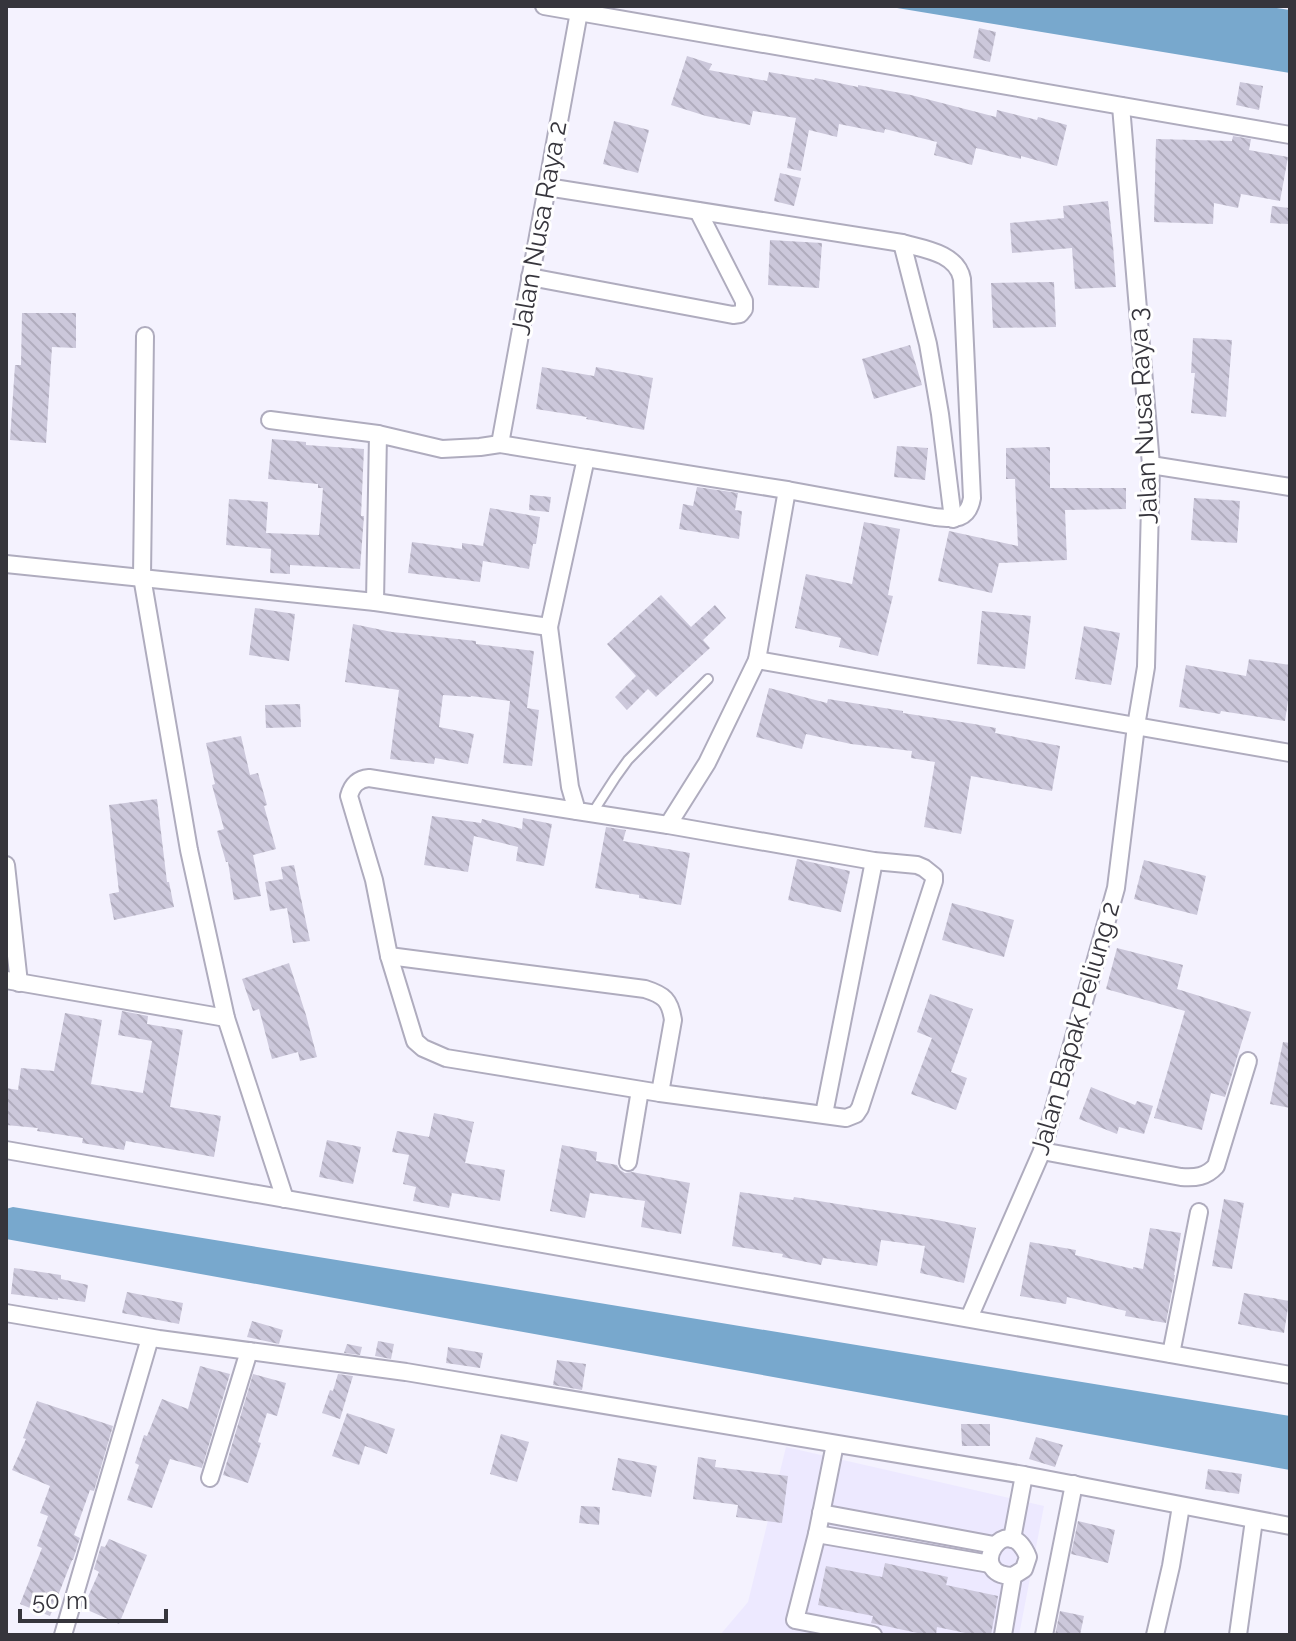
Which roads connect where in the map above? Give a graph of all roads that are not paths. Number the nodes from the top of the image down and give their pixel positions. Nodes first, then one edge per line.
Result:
1 (544, 6) edge
2 (579, 12) junction
3 (1121, 106) junction
4 (1290, 135) edge
5 (547, 187) junction
6 (698, 211) junction
7 (902, 243) junction
8 (530, 277) junction
9 (145, 336) dead end
10 (270, 420) dead end
11 (378, 434) junction
12 (500, 444) junction
13 (586, 458) junction
14 (1151, 465) junction
15 (1290, 487) edge
16 (787, 490) junction
17 (953, 519) junction
18 (6, 564) edge
19 (142, 577) junction
20 (375, 602) junction
21 (549, 627) junction
22 (757, 660) junction
23 (708, 679) dead end
24 (1136, 726) junction
25 (1290, 753) edge
26 (585, 812) junction
27 (668, 825) junction
28 (874, 861) junction
29 (6, 865) edge
30 (389, 956) junction
31 (12, 981) edge
32 (226, 1018) junction
33 (1248, 1061) dead end
34 (640, 1090) junction
35 (660, 1093) junction
36 (824, 1114) junction
37 (6, 1150) edge
38 (1042, 1151) junction
39 (628, 1162) dead end
40 (285, 1199) junction
41 (1199, 1212) dead end
42 (6, 1313) edge
43 (969, 1318) junction
44 (150, 1338) junction
45 (249, 1351) junction
46 (1171, 1354) junction
47 (1290, 1375) edge
48 (835, 1444) junction
49 (1024, 1475) junction
50 (210, 1478) dead end
51 (1074, 1484) junction
52 (1181, 1506) junction
53 (821, 1513) junction
54 (1254, 1520) junction
55 (1290, 1526) edge
56 (817, 1534) junction
57 (1012, 1539) junction
58 (994, 1545) junction
59 (990, 1564) junction
60 (1013, 1576) junction
61 (794, 1628) edge
62 (63, 1635) edge
63 (873, 1635) edge
64 (1003, 1635) edge
65 (1044, 1635) edge
66 (1155, 1635) edge
67 (1238, 1635) edge

1 - 2 street
2 - 3 street
2 - 5 street, Jalan Nusa Raya 2
3 - 4 street
3 - 14 street, Jalan Nusa Raya 3
5 - 6 street
5 - 8 street, Jalan Nusa Raya 2
6 - 7 street
6 - 8 street
7 - 17 street
7 - 17 street
8 - 12 street, Jalan Nusa Raya 2
9 - 19 street
10 - 11 street
11 - 12 street
11 - 20 street
12 - 13 street
13 - 16 street
13 - 21 street
14 - 15 street
14 - 24 street, Jalan Nusa Raya 3
16 - 17 street
16 - 22 street
18 - 19 street
19 - 20 street
19 - 32 street
20 - 21 street
21 - 26 street
22 - 24 street
22 - 27 street
23 - 26 lane
24 - 25 street
24 - 38 street, Jalan Bapak Peliung 2
26 - 27 street
26 - 30 street
27 - 28 street
28 - 36 street
28 - 36 street
29 - 31 street
30 - 34 street
30 - 35 street
31 - 32 street
32 - 40 street
33 - 38 street
34 - 35 street
34 - 39 street
35 - 36 street
37 - 40 street
38 - 43 street, Jalan Bapak Peliung 2
40 - 43 street
41 - 46 street
42 - 44 street
43 - 46 street
44 - 45 street
44 - 62 street
45 - 48 street
45 - 50 street
46 - 47 street
48 - 49 street
48 - 53 street
49 - 51 street
49 - 57 street
51 - 52 street
51 - 65 street
52 - 54 street
52 - 66 street
53 - 56 street
53 - 58 street
54 - 55 street
54 - 67 street
56 - 59 street
56 - 61 street
57 - 58 street
57 - 60 street
58 - 59 street
59 - 60 street
60 - 64 street
61 - 63 street

